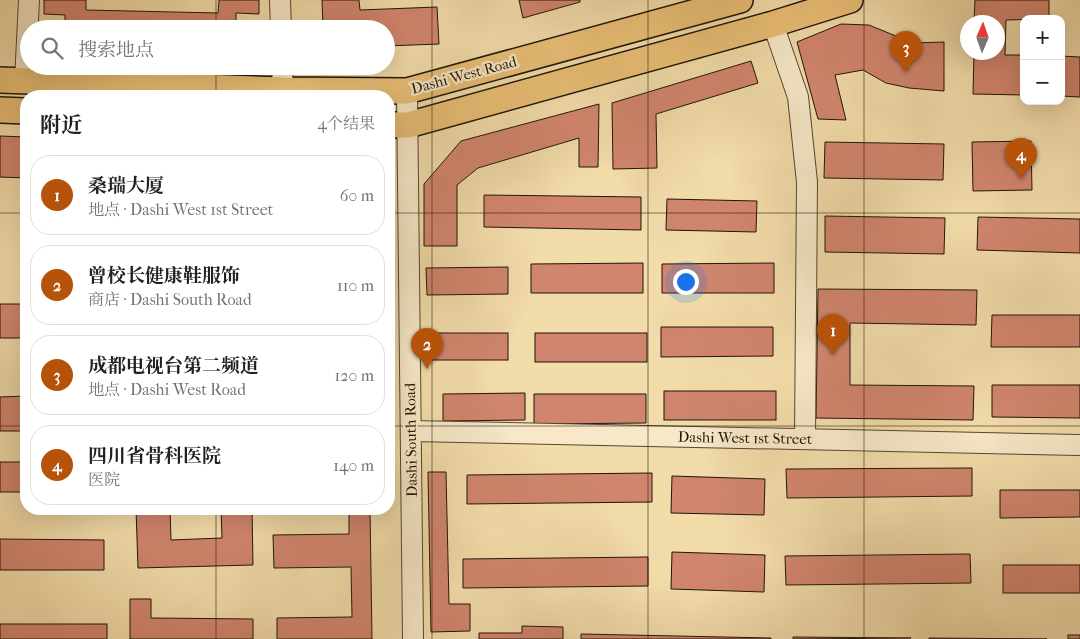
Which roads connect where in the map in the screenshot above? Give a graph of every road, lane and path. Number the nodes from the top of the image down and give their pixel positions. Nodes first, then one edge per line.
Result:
1 (29, 0) edge
2 (280, 0) edge
3 (740, 0) edge
4 (850, 0) edge
5 (28, 20) edge
6 (281, 20) edge
7 (773, 24) junction
8 (25, 75) edge
9 (283, 78) edge
10 (0, 80) edge
11 (25, 80) junction
12 (407, 91) junction
13 (0, 110) edge
14 (20, 111) edge
15 (398, 125) edge
16 (411, 431) junction
17 (805, 439) junction
18 (1080, 445) edge
19 (413, 639) edge

1 - 5 street
2 - 6 street
3 - 12 main road, Dashi West Road
4 - 7 main road
7 - 15 main road
7 - 17 street
8 - 11 street
9 - 11 main road, Dashi West Road
9 - 12 main road, Dashi West Road
10 - 11 main road, Dashi West Road
12 - 15 street, Dashi South Road
13 - 14 main road
15 - 16 street, Dashi South Road
16 - 17 street, Dashi West 1st Street
16 - 19 street, Dashi South Road
17 - 18 street, Dashi West 1st Street

